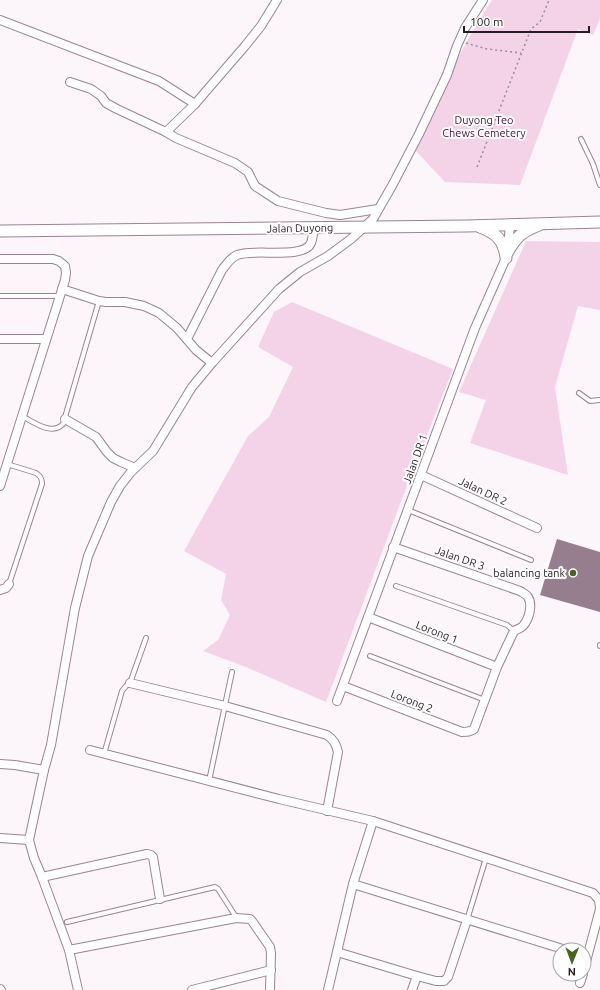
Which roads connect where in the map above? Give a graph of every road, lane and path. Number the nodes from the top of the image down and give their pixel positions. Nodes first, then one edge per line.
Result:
1 (278, 0) edge
2 (483, 0) edge
3 (549, 0) edge
4 (0, 20) edge
5 (459, 41) junction
6 (521, 53) junction
7 (70, 82) dead end
8 (195, 104) junction
9 (166, 132) junction
10 (581, 139) dead end
11 (477, 168) dead end
12 (600, 185) edge
13 (378, 209) junction
14 (600, 222) edge
15 (543, 223) junction
16 (510, 224) junction
17 (466, 226) junction
18 (314, 227) junction
19 (365, 227) junction
20 (0, 231) edge
21 (506, 255) junction
22 (0, 259) edge
23 (61, 292) junction
24 (0, 296) edge
25 (99, 302) junction
26 (0, 338) edge
27 (46, 339) junction
28 (187, 339) junction
29 (212, 363) junction
30 (579, 393) dead end
31 (600, 400) edge
32 (22, 416) junction
33 (65, 419) junction
34 (7, 464) junction
35 (135, 468) junction
36 (421, 475) junction
37 (0, 486) edge
38 (408, 510) junction
39 (537, 528) dead end
40 (393, 547) junction
41 (531, 560) dead end
42 (9, 584) joint
43 (396, 586) dead end
44 (0, 590) edge
45 (368, 617) junction
46 (514, 630) junction
47 (146, 638) dead end
48 (370, 656) dead end
49 (498, 667) junction
50 (232, 672) dead end
51 (130, 683) junction
52 (343, 686) junction
53 (485, 700) junction
54 (337, 701) dead end
55 (225, 706) junction
56 (90, 750) dead end
57 (104, 755) junction
58 (0, 764) edge
59 (44, 770) junction
60 (209, 781) junction
61 (327, 811) junction
62 (373, 821) junction
63 (0, 838) edge
64 (29, 840) junction
65 (486, 858) junction
66 (42, 877) junction
67 (353, 884) junction
68 (160, 900) junction
69 (600, 908) edge
70 (236, 918) junction
71 (467, 920) junction
72 (67, 922) dead end
73 (590, 942) edge
74 (552, 946) edge
75 (69, 950) junction
76 (337, 952) junction
77 (271, 970) junction
78 (417, 976) junction
79 (78, 990) edge
80 (192, 990) edge
81 (270, 990) edge
82 (328, 990) edge
83 (412, 990) edge

1 - 8 street
2 - 5 street
3 - 6 path
4 - 8 street
5 - 6 path
5 - 13 street
6 - 11 path
7 - 9 street
8 - 9 street
9 - 13 street
10 - 12 lane
13 - 19 street
14 - 15 main road, Jalan Duyong
15 - 16 main road, Jalan Duyong
15 - 21 main road
16 - 17 main road, Jalan Duyong
16 - 21 street, Jalan DR 1
17 - 19 main road, Jalan Duyong
17 - 21 main road
18 - 19 main road, Jalan Duyong
18 - 20 main road, Jalan Duyong
18 - 28 street
19 - 29 street
21 - 36 street, Jalan DR 1
22 - 23 street
23 - 24 lane
23 - 25 street
23 - 27 street
25 - 28 street
25 - 33 lane
26 - 27 street
27 - 32 street
28 - 29 street
29 - 35 street
30 - 31 lane
32 - 33 lane
32 - 34 street
33 - 35 street
34 - 37 street
34 - 42 lane
35 - 59 street
36 - 38 street, Jalan DR 1
36 - 39 street, Jalan DR 2
38 - 40 street, Jalan DR 1
38 - 41 lane
40 - 45 street, Jalan DR 1
40 - 46 street, Jalan DR 3
42 - 44 street
43 - 46 lane
45 - 49 street, Lorong 1
45 - 52 street, Jalan DR 1
46 - 49 street
47 - 51 lane
48 - 53 lane
49 - 53 street
50 - 55 lane
51 - 55 street
51 - 57 lane
52 - 53 street, Lorong 2
52 - 54 street, Jalan DR 1
55 - 60 lane
55 - 61 street
56 - 57 street
57 - 60 street
58 - 59 street
59 - 64 street
60 - 61 street
61 - 62 street
62 - 65 street
62 - 67 street
63 - 64 street
64 - 66 street
65 - 69 street
65 - 71 lane
66 - 68 street
66 - 75 street
67 - 71 street
67 - 76 street
68 - 70 lane
68 - 72 lane
69 - 73 street
70 - 75 street
70 - 77 street
71 - 74 street
71 - 78 street
75 - 79 street
76 - 78 street
76 - 82 street
77 - 80 street
77 - 81 street
78 - 83 street

